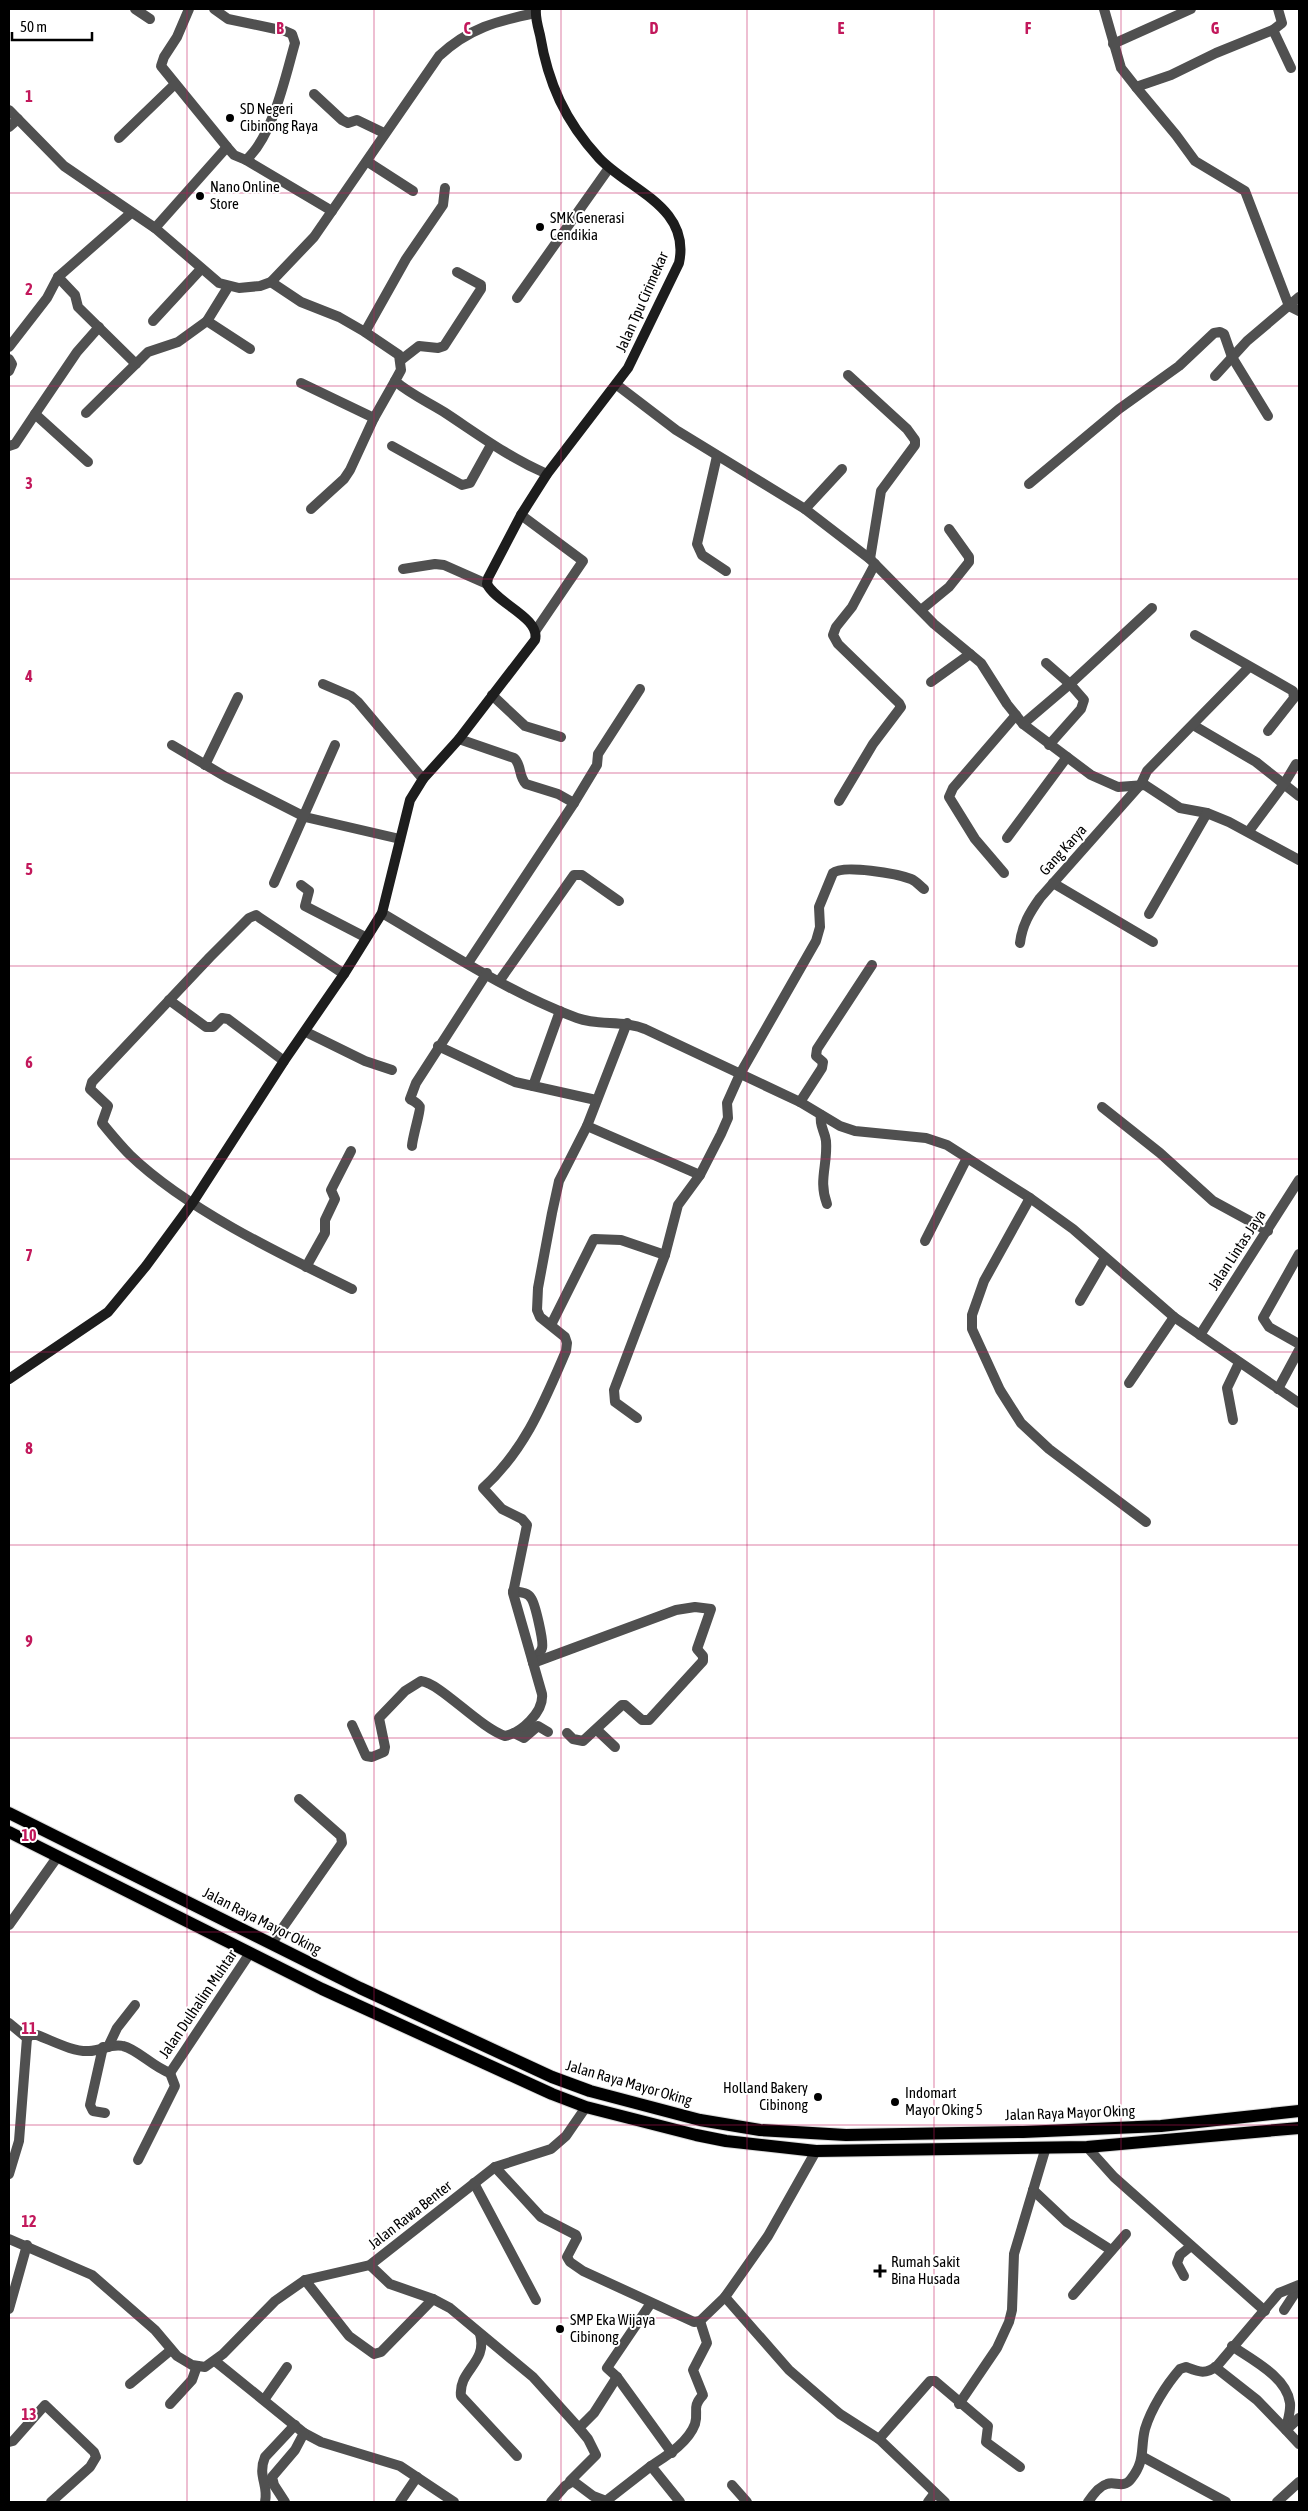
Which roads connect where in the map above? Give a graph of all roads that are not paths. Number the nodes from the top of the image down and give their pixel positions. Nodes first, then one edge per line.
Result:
1 (135, 9) edge
2 (189, 9) edge
3 (214, 9) edge
4 (1104, 9) edge
5 (1191, 9) edge
6 (1278, 9) edge
7 (536, 11) edge
8 (150, 19) dead end
9 (1273, 30) junction
10 (1113, 44) junction
11 (1291, 68) dead end
12 (175, 84) junction
13 (1136, 87) junction
14 (314, 94) dead end
15 (9, 110) edge
16 (18, 119) junction
17 (9, 127) edge
18 (384, 133) junction
19 (119, 138) dead end
20 (227, 147) junction
21 (246, 160) junction
22 (368, 162) junction
23 (609, 168) junction
24 (445, 188) dead end
25 (413, 191) dead end
26 (332, 211) junction
27 (132, 213) junction
28 (155, 228) junction
29 (201, 268) junction
30 (457, 272) dead end
31 (58, 276) junction
32 (270, 282) junction
33 (228, 287) junction
34 (1299, 297) edge
35 (517, 298) dead end
36 (1289, 306) junction
37 (1299, 311) edge
38 (153, 321) dead end
39 (207, 321) junction
40 (99, 326) junction
41 (365, 332) junction
42 (9, 347) edge
43 (250, 349) dead end
44 (1232, 357) junction
45 (9, 359) edge
46 (401, 360) junction
47 (136, 364) junction
48 (9, 371) edge
49 (848, 375) dead end
50 (1215, 376) dead end
51 (395, 381) junction
52 (301, 383) dead end
53 (617, 386) junction
54 (35, 414) junction
55 (86, 414) dead end
56 (1268, 416) dead end
57 (374, 418) junction
58 (491, 445) junction
59 (9, 446) edge
60 (392, 446) dead end
61 (716, 456) junction
62 (88, 462) dead end
63 (842, 469) dead end
64 (546, 474) junction
65 (1029, 484) dead end
66 (310, 509) dead end
67 (805, 509) junction
68 (521, 515) junction
69 (949, 529) dead end
70 (872, 561) junction
71 (403, 569) dead end
72 (726, 571) dead end
73 (487, 584) junction
74 (1152, 608) dead end
75 (921, 610) junction
76 (536, 630) junction
77 (1195, 635) dead end
78 (970, 654) junction
79 (1046, 663) dead end
80 (1249, 667) junction
81 (931, 682) dead end
82 (323, 684) dead end
83 (1070, 684) junction
84 (640, 689) dead end
85 (492, 695) junction
86 (238, 697) dead end
87 (1016, 715) junction
88 (1023, 724) junction
89 (1193, 726) junction
90 (1268, 731) dead end
91 (561, 737) dead end
92 (459, 739) junction
93 (172, 745) dead end
94 (335, 745) dead end
95 (1049, 745) junction
96 (1067, 757) junction
97 (1296, 764) dead end
98 (205, 765) junction
99 (423, 779) junction
100 (1141, 784) junction
101 (1284, 784) junction
102 (1299, 796) edge
103 (838, 801) dead end
104 (574, 803) junction
105 (1207, 813) junction
106 (305, 817) junction
107 (1248, 831) junction
108 (400, 838) junction
109 (1007, 838) dead end
110 (1299, 860) edge
111 (1004, 873) dead end
112 (1054, 882) junction
113 (274, 883) dead end
114 (301, 885) dead end
115 (924, 889) dead end
116 (619, 901) dead end
117 (382, 913) junction
118 (1149, 914) dead end
119 (365, 938) junction
120 (1153, 942) dead end
121 (1020, 943) dead end
122 (468, 963) junction
123 (872, 965) dead end
124 (487, 973) junction
125 (344, 974) junction
126 (500, 980) junction
127 (169, 1000) junction
128 (560, 1011) junction
129 (627, 1023) junction
130 (306, 1032) junction
131 (438, 1046) junction
132 (284, 1061) junction
133 (392, 1070) dead end
134 (740, 1074) junction
135 (533, 1086) junction
136 (596, 1100) junction
137 (800, 1102) junction
138 (1102, 1107) dead end
139 (821, 1114) junction
140 (587, 1126) junction
141 (412, 1146) dead end
142 (351, 1152) dead end
143 (967, 1158) junction
144 (700, 1175) junction
145 (1299, 1180) edge
146 (1030, 1198) junction
147 (193, 1202) junction
148 (827, 1204) dead end
149 (1268, 1231) junction
150 (925, 1241) dead end
151 (1299, 1254) edge
152 (665, 1255) junction
153 (1105, 1258) junction
154 (306, 1267) junction
155 (352, 1290) dead end
156 (1080, 1301) dead end
157 (1174, 1317) junction
158 (551, 1325) junction
159 (1200, 1335) junction
160 (1299, 1344) edge
161 (1299, 1350) edge
162 (1239, 1363) junction
163 (9, 1379) edge
164 (1129, 1383) dead end
165 (1278, 1389) junction
166 (1299, 1403) edge
167 (637, 1418) dead end
168 (1233, 1420) dead end
169 (1146, 1522) dead end
170 (513, 1591) junction
171 (532, 1661) junction
172 (352, 1725) dead end
173 (597, 1730) junction
174 (548, 1732) dead end
175 (514, 1733) junction
176 (567, 1733) dead end
177 (615, 1747) dead end
178 (299, 1798) dead end
179 (9, 1814) edge
180 (9, 1832) edge
181 (58, 1856) junction
182 (97, 1856) junction
183 (90, 1872) junction
184 (9, 1925) edge
185 (272, 1943) junction
186 (250, 1953) junction
187 (360, 1988) junction
188 (353, 2004) junction
189 (135, 2005) dead end
190 (9, 2023) edge
191 (27, 2038) junction
192 (106, 2047) junction
193 (170, 2073) junction
194 (586, 2107) junction
195 (1299, 2110) edge
196 (106, 2114) dead end
197 (1299, 2128) edge
198 (1011, 2132) junction
199 (1046, 2147) junction
200 (1087, 2147) junction
201 (1012, 2148) junction
202 (816, 2151) junction
203 (138, 2160) dead end
204 (495, 2167) junction
205 (9, 2174) edge
206 (474, 2183) junction
207 (1033, 2190) junction
208 (1126, 2234) dead end
209 (9, 2239) edge
210 (26, 2245) junction
211 (1191, 2246) junction
212 (1111, 2250) junction
213 (370, 2265) junction
214 (1184, 2276) dead end
215 (305, 2280) junction
216 (1299, 2286) edge
217 (1073, 2295) dead end
218 (725, 2297) junction
219 (433, 2299) junction
220 (536, 2300) dead end
221 (651, 2303) junction
222 (9, 2309) edge
223 (1284, 2310) dead end
224 (1265, 2311) junction
225 (700, 2321) junction
226 (480, 2334) junction
227 (1232, 2346) junction
228 (171, 2350) junction
229 (215, 2361) junction
230 (197, 2366) junction
231 (287, 2367) dead end
232 (1215, 2367) junction
233 (617, 2377) junction
234 (130, 2384) dead end
235 (264, 2400) junction
236 (170, 2404) dead end
237 (959, 2404) junction
238 (1299, 2418) edge
239 (295, 2425) junction
240 (579, 2428) junction
241 (1286, 2430) junction
242 (304, 2433) junction
243 (879, 2439) junction
244 (9, 2442) edge
245 (1299, 2444) edge
246 (672, 2453) junction
247 (517, 2456) dead end
248 (1143, 2457) junction
249 (651, 2466) junction
250 (1020, 2467) dead end
251 (417, 2477) junction
252 (570, 2481) junction
253 (1299, 2482) edge
254 (732, 2485) dead end
255 (614, 2498) edge
256 (931, 2498) edge
257 (51, 2502) edge
258 (265, 2502) edge
259 (285, 2502) edge
260 (400, 2502) edge
261 (454, 2502) edge
262 (551, 2502) edge
263 (680, 2502) edge
264 (747, 2502) edge
265 (945, 2502) edge
266 (1088, 2502) edge
267 (1226, 2502) edge
268 (1277, 2502) edge

1 - 8 street
2 - 12 street
3 - 21 street
4 - 10 street
5 - 10 street
6 - 9 street
7 - 18 street
7 - 23 street, Jalan Tpu Cirimekar
9 - 11 street
9 - 13 street
10 - 13 street
12 - 19 street
12 - 20 street
13 - 36 street
14 - 18 street
15 - 16 street
16 - 17 street
16 - 27 street
18 - 22 street
20 - 21 street
20 - 28 street
21 - 26 street
22 - 25 street
22 - 26 street
23 - 35 street
23 - 53 street, Jalan Tpu Cirimekar
24 - 41 street
26 - 32 street
27 - 28 street
27 - 31 street
28 - 29 street
29 - 33 street
29 - 38 street
30 - 46 street
31 - 40 street
31 - 42 street
32 - 33 street
32 - 41 street
33 - 39 street
34 - 36 street
36 - 37 street
36 - 44 street
39 - 43 street
39 - 47 street
40 - 47 street
40 - 54 street
41 - 46 street
44 - 50 street
44 - 56 street
44 - 65 street
45 - 48 street
46 - 51 street
47 - 55 street
49 - 70 street
51 - 57 street
51 - 58 street
52 - 57 street
53 - 61 street
53 - 64 street, Jalan Tpu Cirimekar
54 - 59 street
54 - 62 street
57 - 66 street
58 - 60 street
58 - 64 street
61 - 67 street
61 - 72 street
63 - 67 street
64 - 68 street, Jalan Tpu Cirimekar
67 - 70 street
68 - 73 street, Jalan Tpu Cirimekar
68 - 76 street
69 - 75 street
70 - 75 street
70 - 103 street
71 - 73 street
73 - 76 street
74 - 83 street
75 - 78 street
76 - 85 street
77 - 80 street
78 - 81 street
78 - 87 street
79 - 83 street
80 - 89 street, Gang Karya
80 - 90 street
82 - 99 street
83 - 88 street
83 - 95 street
84 - 104 street
85 - 91 street
85 - 92 street
86 - 98 street
87 - 88 street
87 - 111 street
88 - 95 street
89 - 100 street, Gang Karya
89 - 101 street
92 - 99 street
92 - 104 street
93 - 98 street
94 - 106 street
95 - 96 street
96 - 100 street
96 - 109 street
97 - 101 street
98 - 106 street
99 - 108 street
100 - 105 street
100 - 112 street, Gang Karya
101 - 102 street
101 - 107 street
104 - 122 street
105 - 107 street
105 - 118 street
106 - 108 street
106 - 113 street
107 - 110 street
108 - 117 street
112 - 120 street
112 - 121 street, Gang Karya
114 - 119 street
115 - 134 street
116 - 126 street
117 - 119 street
117 - 122 street
119 - 125 street
122 - 124 street
123 - 137 street
124 - 126 street
124 - 131 street
125 - 127 street
125 - 130 street
126 - 128 street
127 - 132 street
127 - 147 street
128 - 129 street
128 - 135 street
129 - 134 street
129 - 136 street
130 - 132 street
130 - 133 street
131 - 135 street
131 - 141 street
132 - 147 street
134 - 137 street
134 - 144 street
135 - 136 street
136 - 140 street
137 - 139 street
138 - 149 street
139 - 143 street
139 - 148 street
140 - 144 street
140 - 158 street
142 - 154 street
143 - 146 street
143 - 150 street
144 - 152 street
145 - 149 street, Jalan Lintas Jaya
146 - 153 street
146 - 169 street
147 - 154 street
147 - 163 street
149 - 159 street, Jalan Lintas Jaya
151 - 160 street
152 - 158 street
152 - 167 street
153 - 156 street
153 - 157 street
154 - 155 street
157 - 159 street
157 - 164 street
158 - 170 street
159 - 162 street
161 - 165 street
162 - 165 street
162 - 168 street
165 - 166 street
170 - 171 street
170 - 171 street
171 - 173 street
171 - 175 street
172 - 175 street
173 - 176 street
173 - 177 street
174 - 175 street
178 - 185 street
179 - 182 main road, Jalan Raya Mayor Oking
180 - 181 main road
181 - 183 main road
181 - 184 street
182 - 183 main road
182 - 185 main road, Jalan Raya Mayor Oking
183 - 186 main road
185 - 187 main road, Jalan Raya Mayor Oking
186 - 188 main road
186 - 193 street, Jalan Dulhalim Muhtar
187 - 188 main road
187 - 198 main road, Jalan Raya Mayor Oking
188 - 194 main road
189 - 192 street
190 - 191 street
191 - 192 street
191 - 205 street
192 - 193 street
192 - 196 street
193 - 203 street
194 - 202 main road
194 - 204 street, Jalan Rawa Benter
195 - 198 main road, Jalan Raya Mayor Oking
197 - 200 main road
198 - 201 main road
199 - 200 main road
199 - 201 main road
199 - 207 street
200 - 211 street
201 - 202 main road
202 - 218 street
204 - 206 street, Jalan Rawa Benter
204 - 221 street
206 - 213 street, Jalan Rawa Benter
206 - 220 street
207 - 212 street
207 - 237 street
208 - 212 street
209 - 210 street
210 - 222 street
210 - 228 street
211 - 214 street
211 - 224 street
212 - 217 street
213 - 215 street, Jalan Rawa Benter
213 - 219 street
215 - 219 street
215 - 229 street, Jalan Rawa Benter
216 - 223 street
216 - 224 street
218 - 225 street
218 - 243 street
219 - 226 street
221 - 225 street
221 - 233 street
224 - 227 street
225 - 246 street
226 - 240 street
226 - 247 street
227 - 232 street
227 - 241 street
228 - 230 street
228 - 234 street
229 - 230 street, Jalan Rawa Benter
229 - 235 street
230 - 236 street
231 - 235 street
232 - 241 street
232 - 248 street
233 - 240 street
233 - 246 street
235 - 239 street
237 - 243 street
237 - 250 street
238 - 241 street
239 - 242 street
239 - 258 street
240 - 252 street
241 - 245 street
242 - 251 street
242 - 259 street
243 - 256 street
244 - 257 street
246 - 249 street
248 - 266 street
248 - 267 street
249 - 255 street
249 - 263 street
251 - 260 street
251 - 261 street
252 - 255 street
252 - 262 street
253 - 268 street
254 - 264 street
256 - 265 street

